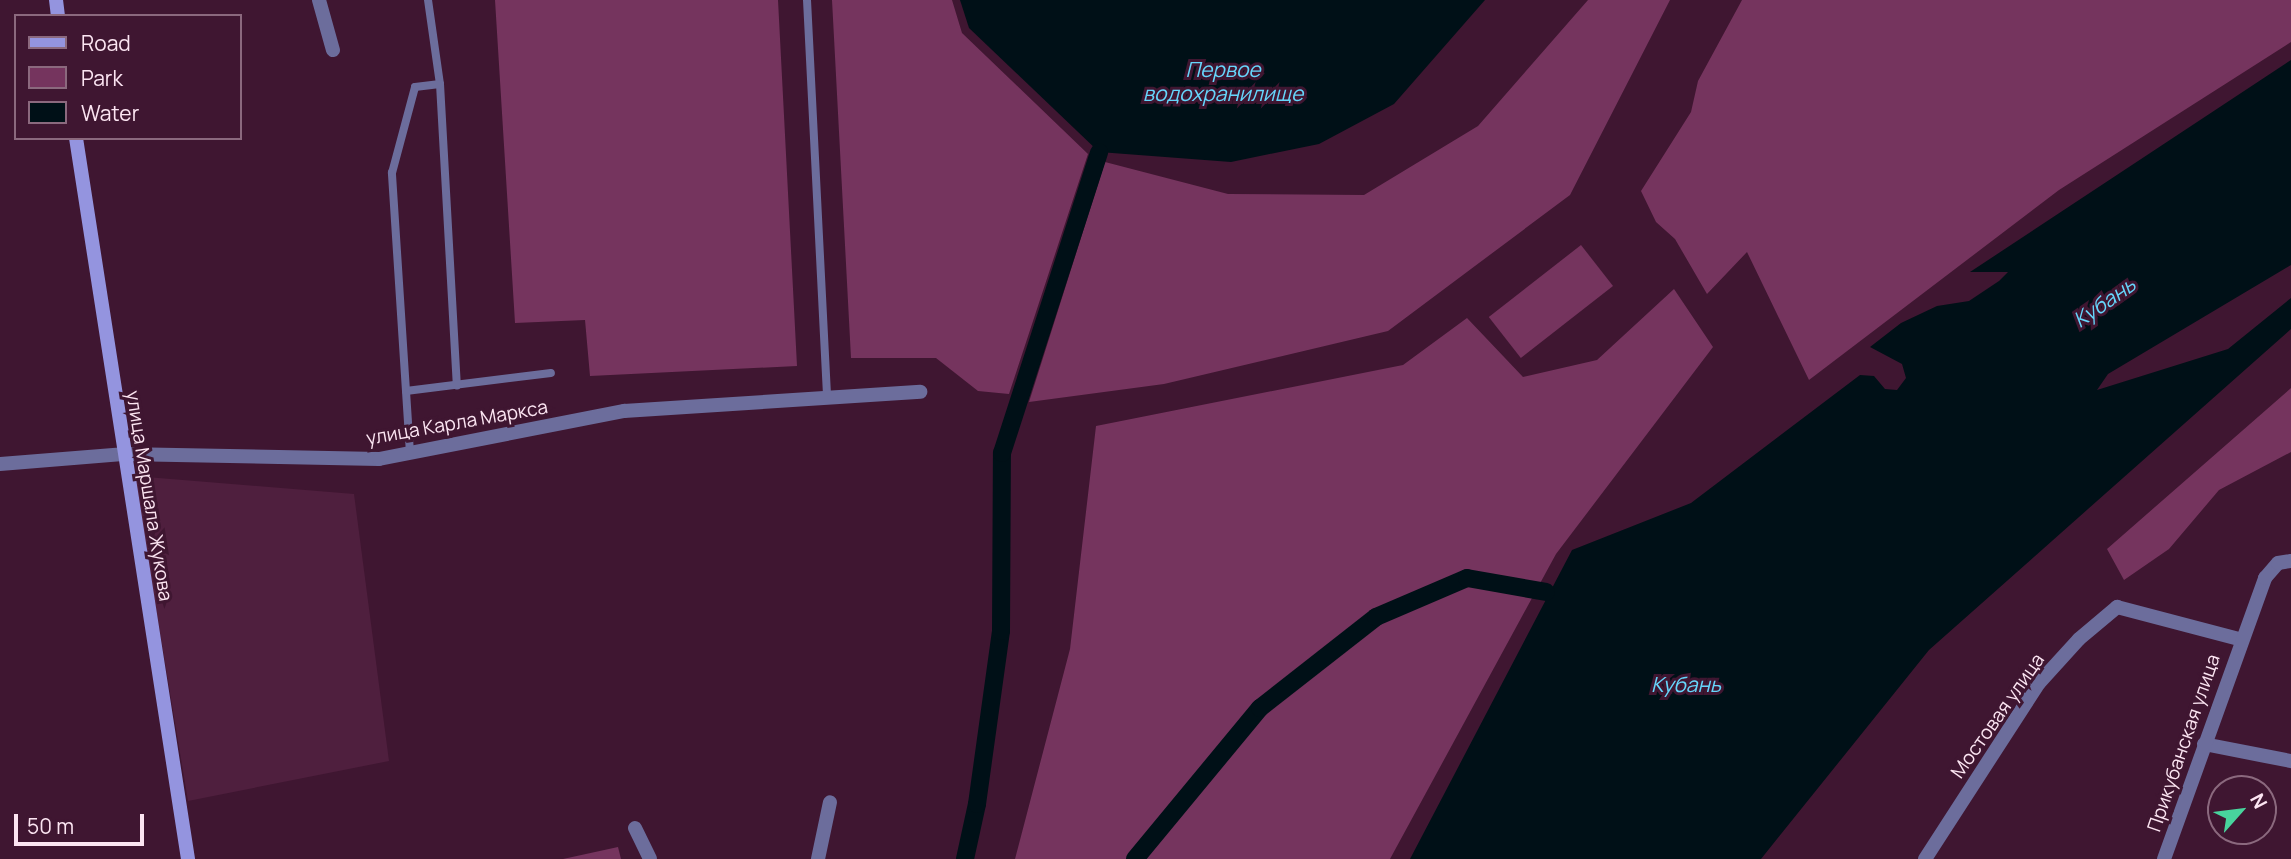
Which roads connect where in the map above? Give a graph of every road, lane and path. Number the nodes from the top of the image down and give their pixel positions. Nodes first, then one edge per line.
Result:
1 (319, 0) edge
2 (428, 0) edge
3 (807, 0) edge
4 (333, 50) dead end
5 (440, 84) junction
6 (76, 140) edge
7 (551, 373) dead end
8 (457, 386) junction
9 (406, 391) junction
10 (920, 392) dead end
11 (827, 396) junction
12 (410, 453) junction
13 (123, 454) junction
14 (0, 464) edge
15 (2291, 561) edge
16 (2239, 639) junction
17 (2204, 744) junction
18 (2291, 761) edge
19 (830, 802) dead end
20 (635, 828) dead end
21 (188, 859) edge
22 (650, 859) edge
23 (818, 859) edge
24 (1925, 859) edge
25 (2164, 859) edge

1 - 4 street
2 - 5 lane
3 - 11 lane
5 - 8 lane
5 - 9 lane
6 - 13 main road, улица Маршала Жукова
7 - 8 lane
8 - 9 lane
9 - 12 lane
10 - 11 street, улица Карла Маркса
11 - 12 street, улица Карла Маркса
12 - 13 street, улица Карла Маркса
13 - 14 street, улица Карла Маркса
13 - 21 main road, улица Маршала Жукова
15 - 16 street, Прикубанская улица
16 - 17 street, Прикубанская улица
16 - 24 street, Мостовая улица
17 - 18 street
17 - 25 street, Прикубанская улица
19 - 23 street
20 - 22 street

